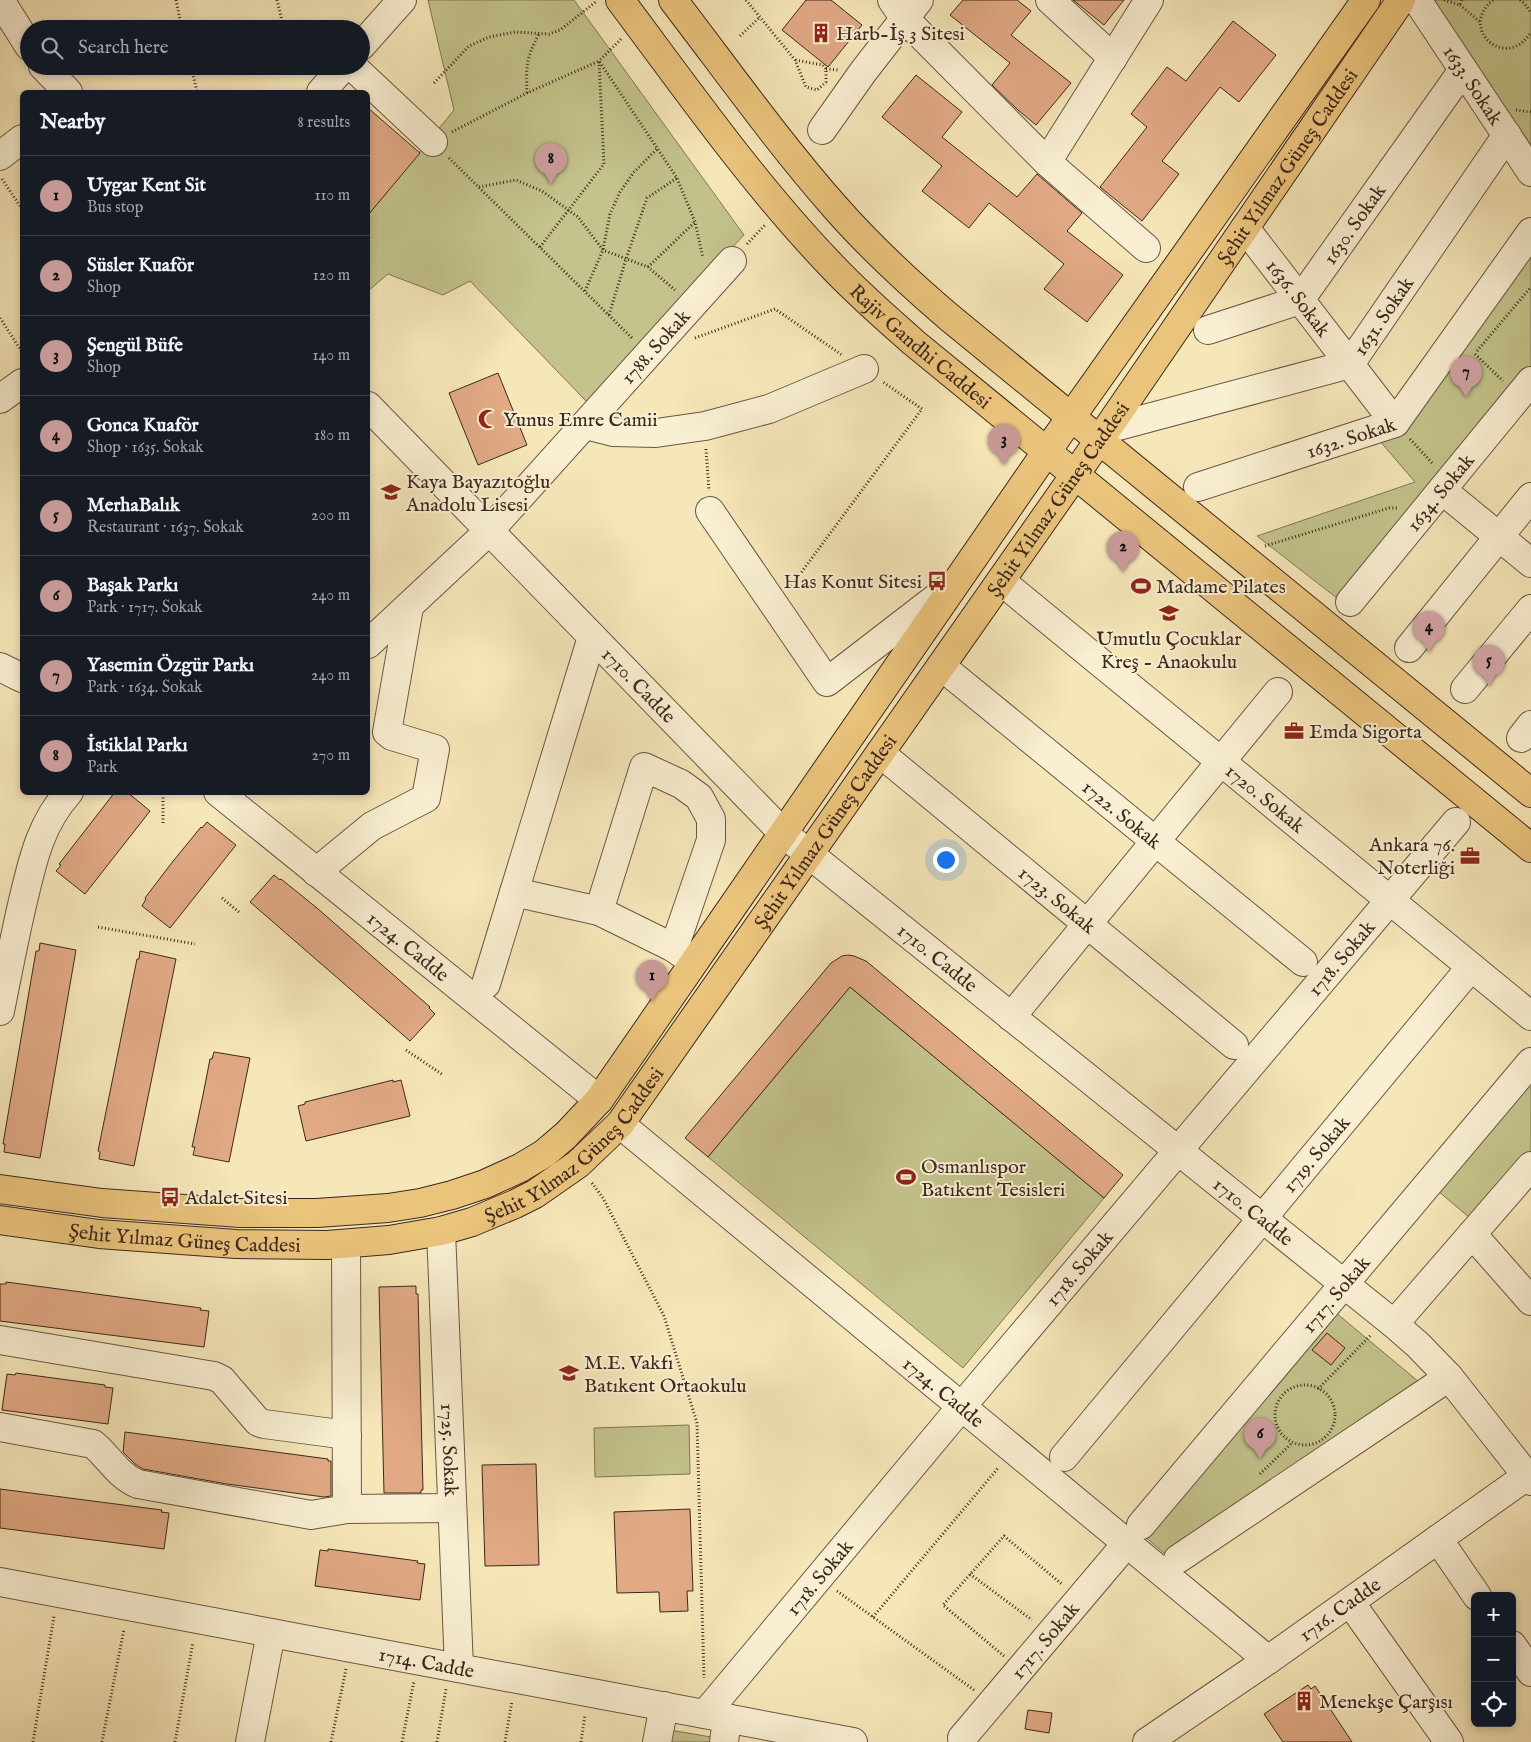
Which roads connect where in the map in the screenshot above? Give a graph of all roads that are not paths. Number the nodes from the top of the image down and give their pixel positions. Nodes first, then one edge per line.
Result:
1 (0, 0) edge
2 (402, 0) edge
3 (620, 0) edge
4 (673, 0) edge
5 (1050, 0) edge
6 (1149, 0) edge
7 (1366, 0) edge
8 (1401, 0) edge
9 (1417, 0) edge
10 (906, 6) edge
11 (20, 32) edge
12 (370, 36) edge
13 (1113, 58) junction
14 (1463, 70) junction
15 (52, 75) edge
16 (336, 75) edge
17 (362, 75) edge
18 (66, 90) edge
19 (323, 90) edge
20 (822, 130) dead end
21 (1507, 135) junction
22 (20, 141) edge
23 (433, 142) road end
24 (0, 156) edge
25 (1047, 162) junction
26 (1531, 172) edge
27 (1245, 228) junction
28 (1531, 232) edge
29 (1146, 248) dead end
30 (732, 261) road end
31 (1300, 300) junction
32 (1208, 330) dead end
33 (1350, 364) junction
34 (864, 369) road end
35 (20, 385) edge
36 (1525, 389) edge
37 (0, 399) edge
38 (370, 408) edge
39 (1071, 417) junction
40 (1395, 423) junction
41 (586, 425) junction
42 (1103, 435) junction
43 (1047, 451) junction
44 (1075, 474) junction
45 (1198, 487) dead end
46 (1440, 493) junction
47 (1531, 497) edge
48 (710, 511) road end
49 (489, 531) junction
50 (1499, 536) junction
51 (1531, 563) edge
52 (1001, 581) junction
53 (956, 583) junction
54 (1350, 602) dead end
55 (408, 607) junction
56 (1531, 609) edge
57 (592, 637) junction
58 (370, 642) edge
59 (1409, 648) dead end
60 (941, 666) junction
61 (0, 667) edge
62 (20, 677) edge
63 (1466, 689) dead end
64 (1278, 692) dead end
65 (880, 754) junction
66 (1222, 762) junction
67 (1531, 794) edge
68 (67, 795) edge
69 (222, 795) edge
70 (1456, 822) dead end
71 (784, 834) junction
72 (1156, 842) junction
73 (1531, 848) edge
74 (809, 854) junction
75 (316, 872) junction
76 (514, 892) junction
77 (1390, 900) junction
78 (600, 911) junction
79 (1087, 924) junction
80 (7, 940) edge
81 (684, 955) junction
82 (1303, 962) dead end
83 (1471, 967) junction
84 (486, 984) dead end
85 (0, 1011) edge
86 (1531, 1016) edge
87 (1011, 1017) junction
88 (1234, 1046) dead end
89 (1531, 1062) edge
90 (599, 1100) junction
91 (620, 1124) junction
92 (1178, 1151) junction
93 (1531, 1166) edge
94 (0, 1189) edge
95 (1262, 1218) junction
96 (0, 1220) edge
97 (441, 1231) junction
98 (1472, 1234) junction
99 (346, 1244) junction
100 (1344, 1284) junction
101 (1531, 1301) edge
102 (1390, 1321) junction
103 (0, 1340) edge
104 (1449, 1377) junction
105 (962, 1406) junction
106 (0, 1427) edge
107 (347, 1435) junction
108 (1064, 1456) dead end
109 (1530, 1476) edge
110 (452, 1508) junction
111 (347, 1509) junction
112 (1134, 1534) junction
113 (1438, 1539) junction
114 (1178, 1559) dead end
115 (0, 1582) edge
116 (1475, 1592) edge
117 (1350, 1602) junction
118 (271, 1633) junction
119 (1516, 1651) edge
120 (1268, 1660) junction
121 (455, 1667) junction
122 (1531, 1672) edge
123 (664, 1706) junction
124 (719, 1725) edge
125 (962, 1738) dead end
126 (250, 1742) edge
127 (657, 1742) edge
128 (853, 1742) edge
129 (1147, 1742) edge
130 (1449, 1742) edge

1 - 11 street
2 - 12 street
3 - 43 main road, Rajiv Gandhi Caddesi
4 - 39 main road, Rajiv Gandhi Caddesi
5 - 13 street
6 - 13 street
7 - 39 main road, Şehit Yılmaz Güneş Caddesi
8 - 27 main road, Şehit Yılmaz Güneş Caddesi
9 - 14 street, 1633. Sokak
10 - 20 street
10 - 25 street
13 - 25 street
14 - 21 street, 1633. Sokak
14 - 31 street, 1630. Sokak
15 - 18 street
16 - 19 street
17 - 23 street
21 - 26 street, 1633. Sokak
21 - 33 street, 1631. Sokak
22 - 24 street
25 - 29 street
27 - 31 street, 1636. Sokak
27 - 42 main road, Şehit Yılmaz Güneş Caddesi
28 - 40 street, 1632. Sokak
30 - 41 street, 1788. Sokak
31 - 32 street
31 - 33 street, 1636. Sokak
33 - 40 street, 1636. Sokak
33 - 42 street, 1631. Sokak
34 - 41 street
35 - 37 street
36 - 46 street, 1634. Sokak
38 - 49 street, 1710. Cadde
39 - 42 main road, Rajiv Gandhi Caddesi
39 - 43 main road, Şehit Yılmaz Güneş Caddesi
40 - 45 street, 1632. Sokak
41 - 49 street, 1788. Sokak
42 - 44 main road, Şehit Yılmaz Güneş Caddesi
42 - 67 main road, Rajiv Gandhi Caddesi
43 - 44 main road, Rajiv Gandhi Caddesi
43 - 53 main road, Şehit Yılmaz Güneş Caddesi
44 - 52 main road, Şehit Yılmaz Güneş Caddesi
44 - 73 main road, Rajiv Gandhi Caddesi
46 - 50 street
46 - 54 street, 1634. Sokak
47 - 50 street
48 - 53 street
49 - 55 street, 1788. Sokak
49 - 57 street, 1710. Cadde
50 - 51 street
50 - 59 street
52 - 60 main road, Şehit Yılmaz Güneş Caddesi
52 - 66 street, 1720. Sokak
53 - 71 main road, Şehit Yılmaz Güneş Caddesi
55 - 58 street, 1788. Sokak
55 - 75 street
56 - 63 street
57 - 71 street, 1710. Cadde
57 - 76 street
60 - 65 main road, Şehit Yılmaz Güneş Caddesi
60 - 72 street, 1722. Sokak
61 - 62 street
64 - 66 street
65 - 74 main road, Şehit Yılmaz Güneş Caddesi
65 - 79 street, 1723. Sokak
66 - 72 street
66 - 77 street, 1720. Sokak
68 - 80 street
69 - 75 street, 1724. Cadde
70 - 77 street, 1718. Sokak
71 - 74 street, 1710. Cadde
71 - 81 main road, Şehit Yılmaz Güneş Caddesi
72 - 79 street
72 - 82 street, 1722. Sokak
74 - 87 street, 1710. Cadde
74 - 91 main road, Şehit Yılmaz Güneş Caddesi
75 - 90 street, 1724. Cadde
76 - 78 street
76 - 84 street
77 - 83 street, 1720. Sokak
77 - 92 street, 1718. Sokak
78 - 81 street
78 - 81 street
79 - 87 street
79 - 88 street, 1723. Sokak
80 - 85 street
81 - 90 main road, Şehit Yılmaz Güneş Caddesi
83 - 86 street, 1720. Sokak
83 - 95 street, 1719. Sokak
87 - 92 street, 1710. Cadde
89 - 100 street, 1717. Sokak
90 - 94 main road, Şehit Yılmaz Güneş Caddesi
91 - 97 main road, Şehit Yılmaz Güneş Caddesi
91 - 105 street, 1724. Cadde
92 - 95 street, 1710. Cadde
92 - 105 street, 1718. Sokak
93 - 98 street
95 - 100 street, 1710. Cadde
95 - 108 street, 1719. Sokak
96 - 99 main road, Şehit Yılmaz Güneş Caddesi
97 - 99 main road, Şehit Yılmaz Güneş Caddesi
97 - 110 street, 1725. Sokak
98 - 101 street
98 - 102 street
99 - 107 street
100 - 102 street, 1710. Cadde
100 - 112 street, 1717. Sokak
102 - 104 street, 1710. Cadde
103 - 107 street
104 - 109 street, 1710. Cadde
104 - 114 street
105 - 112 street, 1724. Cadde
105 - 124 street, 1718. Sokak
106 - 111 street
107 - 111 street
109 - 113 street, 1716. Cadde
110 - 111 street
110 - 121 street, 1725. Sokak
112 - 120 street, 1724. Cadde
112 - 125 street, 1717. Sokak
113 - 116 street
113 - 117 street, 1716. Cadde
115 - 118 street, 1714. Cadde
117 - 120 street, 1716. Cadde
117 - 130 street
118 - 121 street, 1714. Cadde
118 - 126 street
119 - 122 street
120 - 129 street, 1716. Cadde
121 - 123 street, 1714. Cadde
123 - 124 street, 1714. Cadde
123 - 127 street
124 - 128 street, 1714. Cadde

